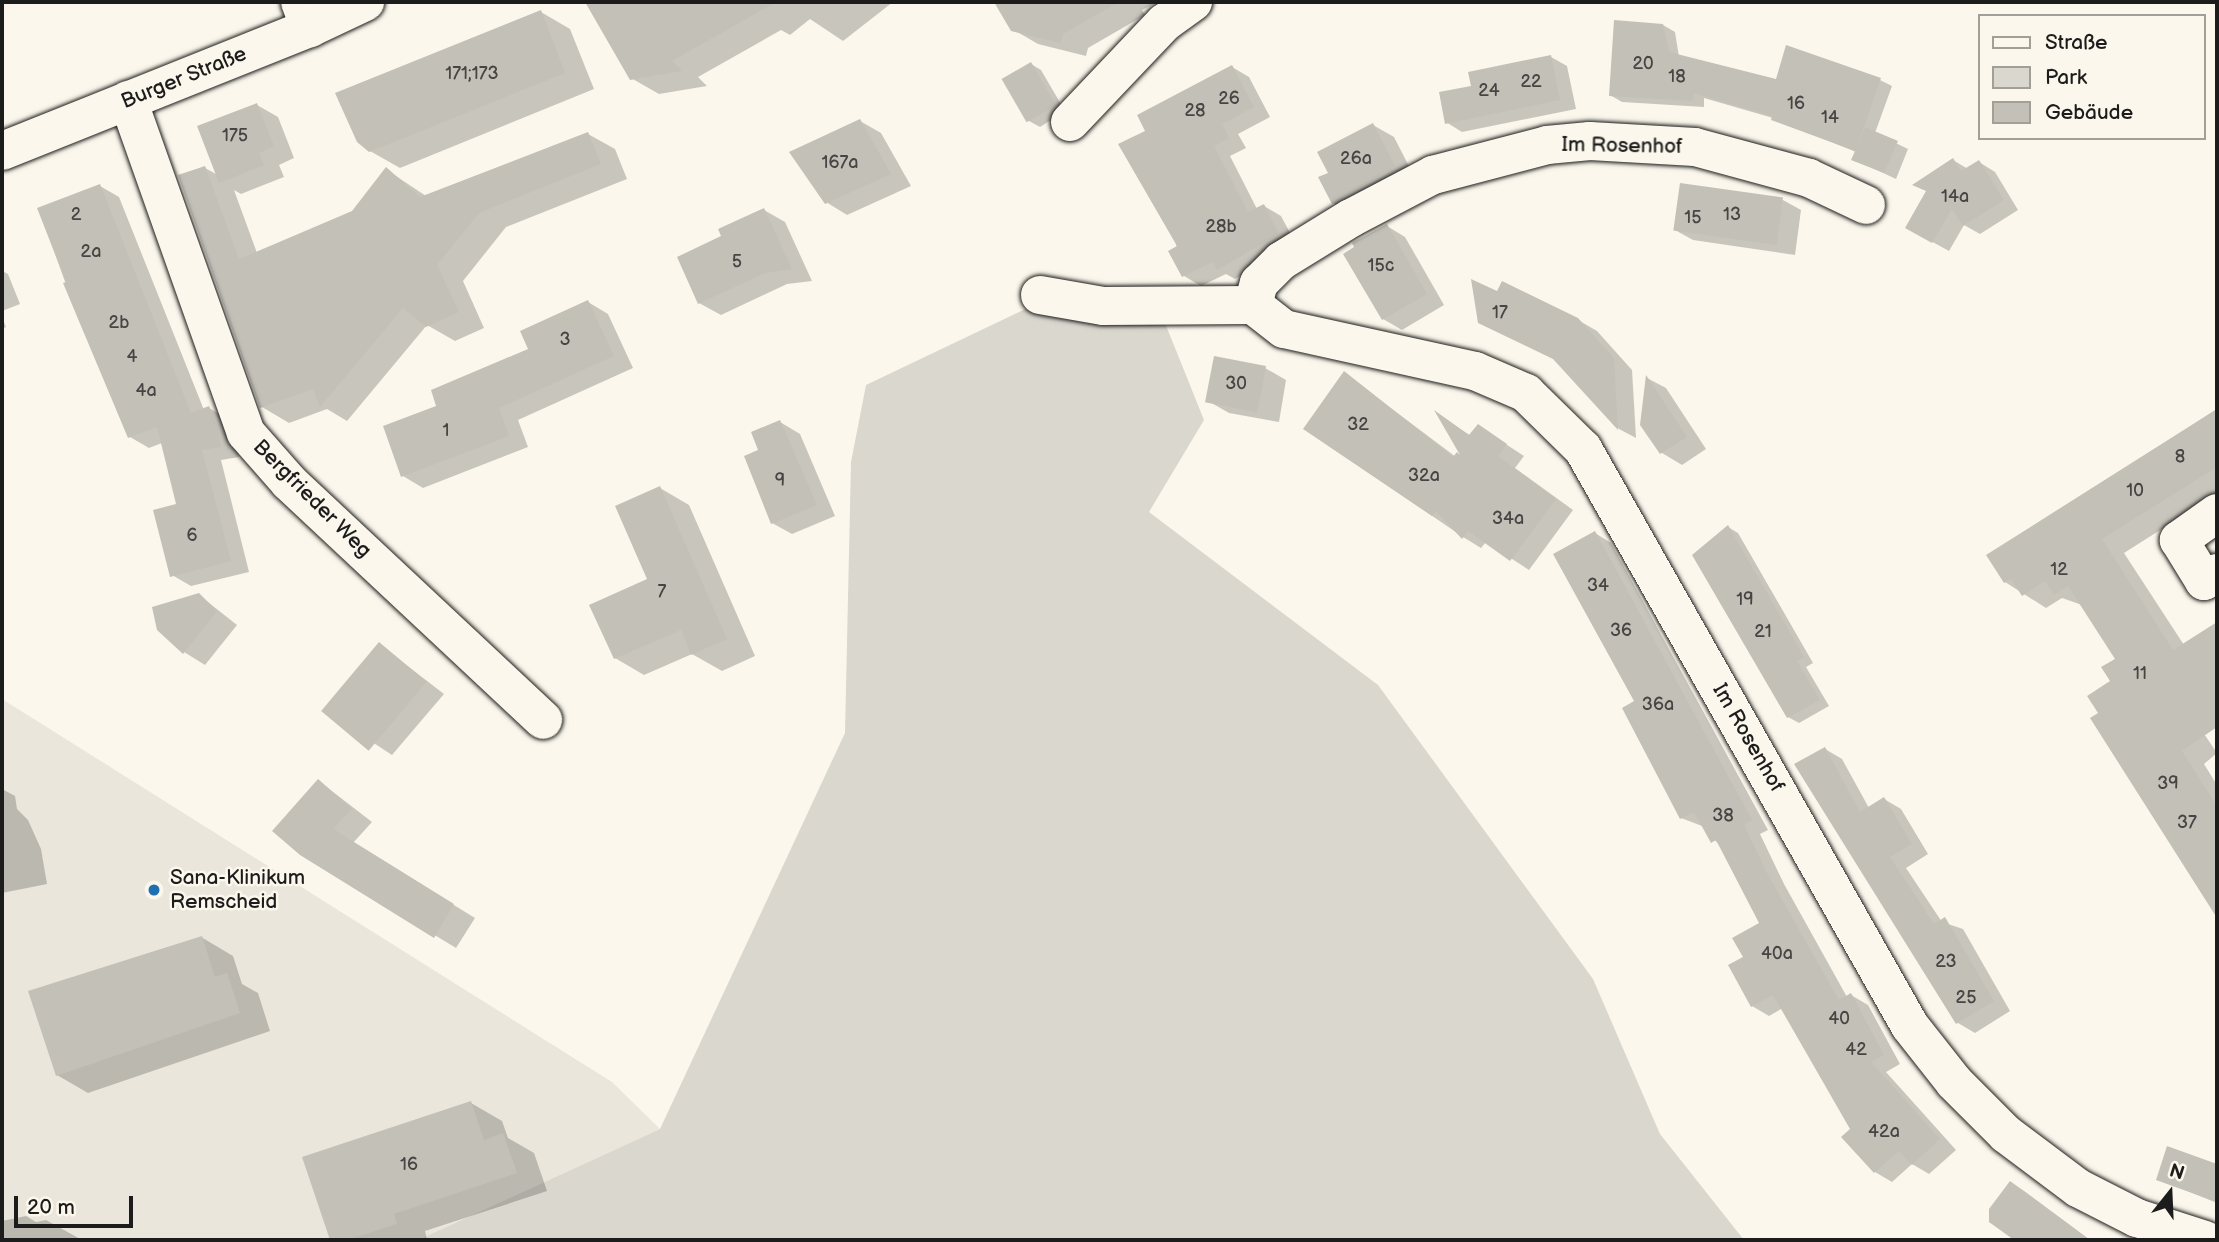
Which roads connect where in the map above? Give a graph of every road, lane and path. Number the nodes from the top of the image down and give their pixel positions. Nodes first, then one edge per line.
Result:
1 (365, 2) edge
2 (1193, 2) edge
3 (305, 15) edge
4 (128, 100) junction
5 (1070, 122) dead end
6 (2, 151) edge
7 (1866, 205) dead end
8 (1040, 295) dead end
9 (1254, 306) junction
10 (2217, 513) edge
11 (2217, 573) edge
12 (543, 720) dead end
13 (2205, 1240) edge

1 - 3 street, Burger Straße
2 - 5 street
3 - 4 street, Burger Straße
4 - 6 street, Burger Straße
4 - 12 street, Bergfrieder Weg
7 - 9 street, Im Rosenhof
8 - 9 street
9 - 13 street, Im Rosenhof
10 - 11 street

